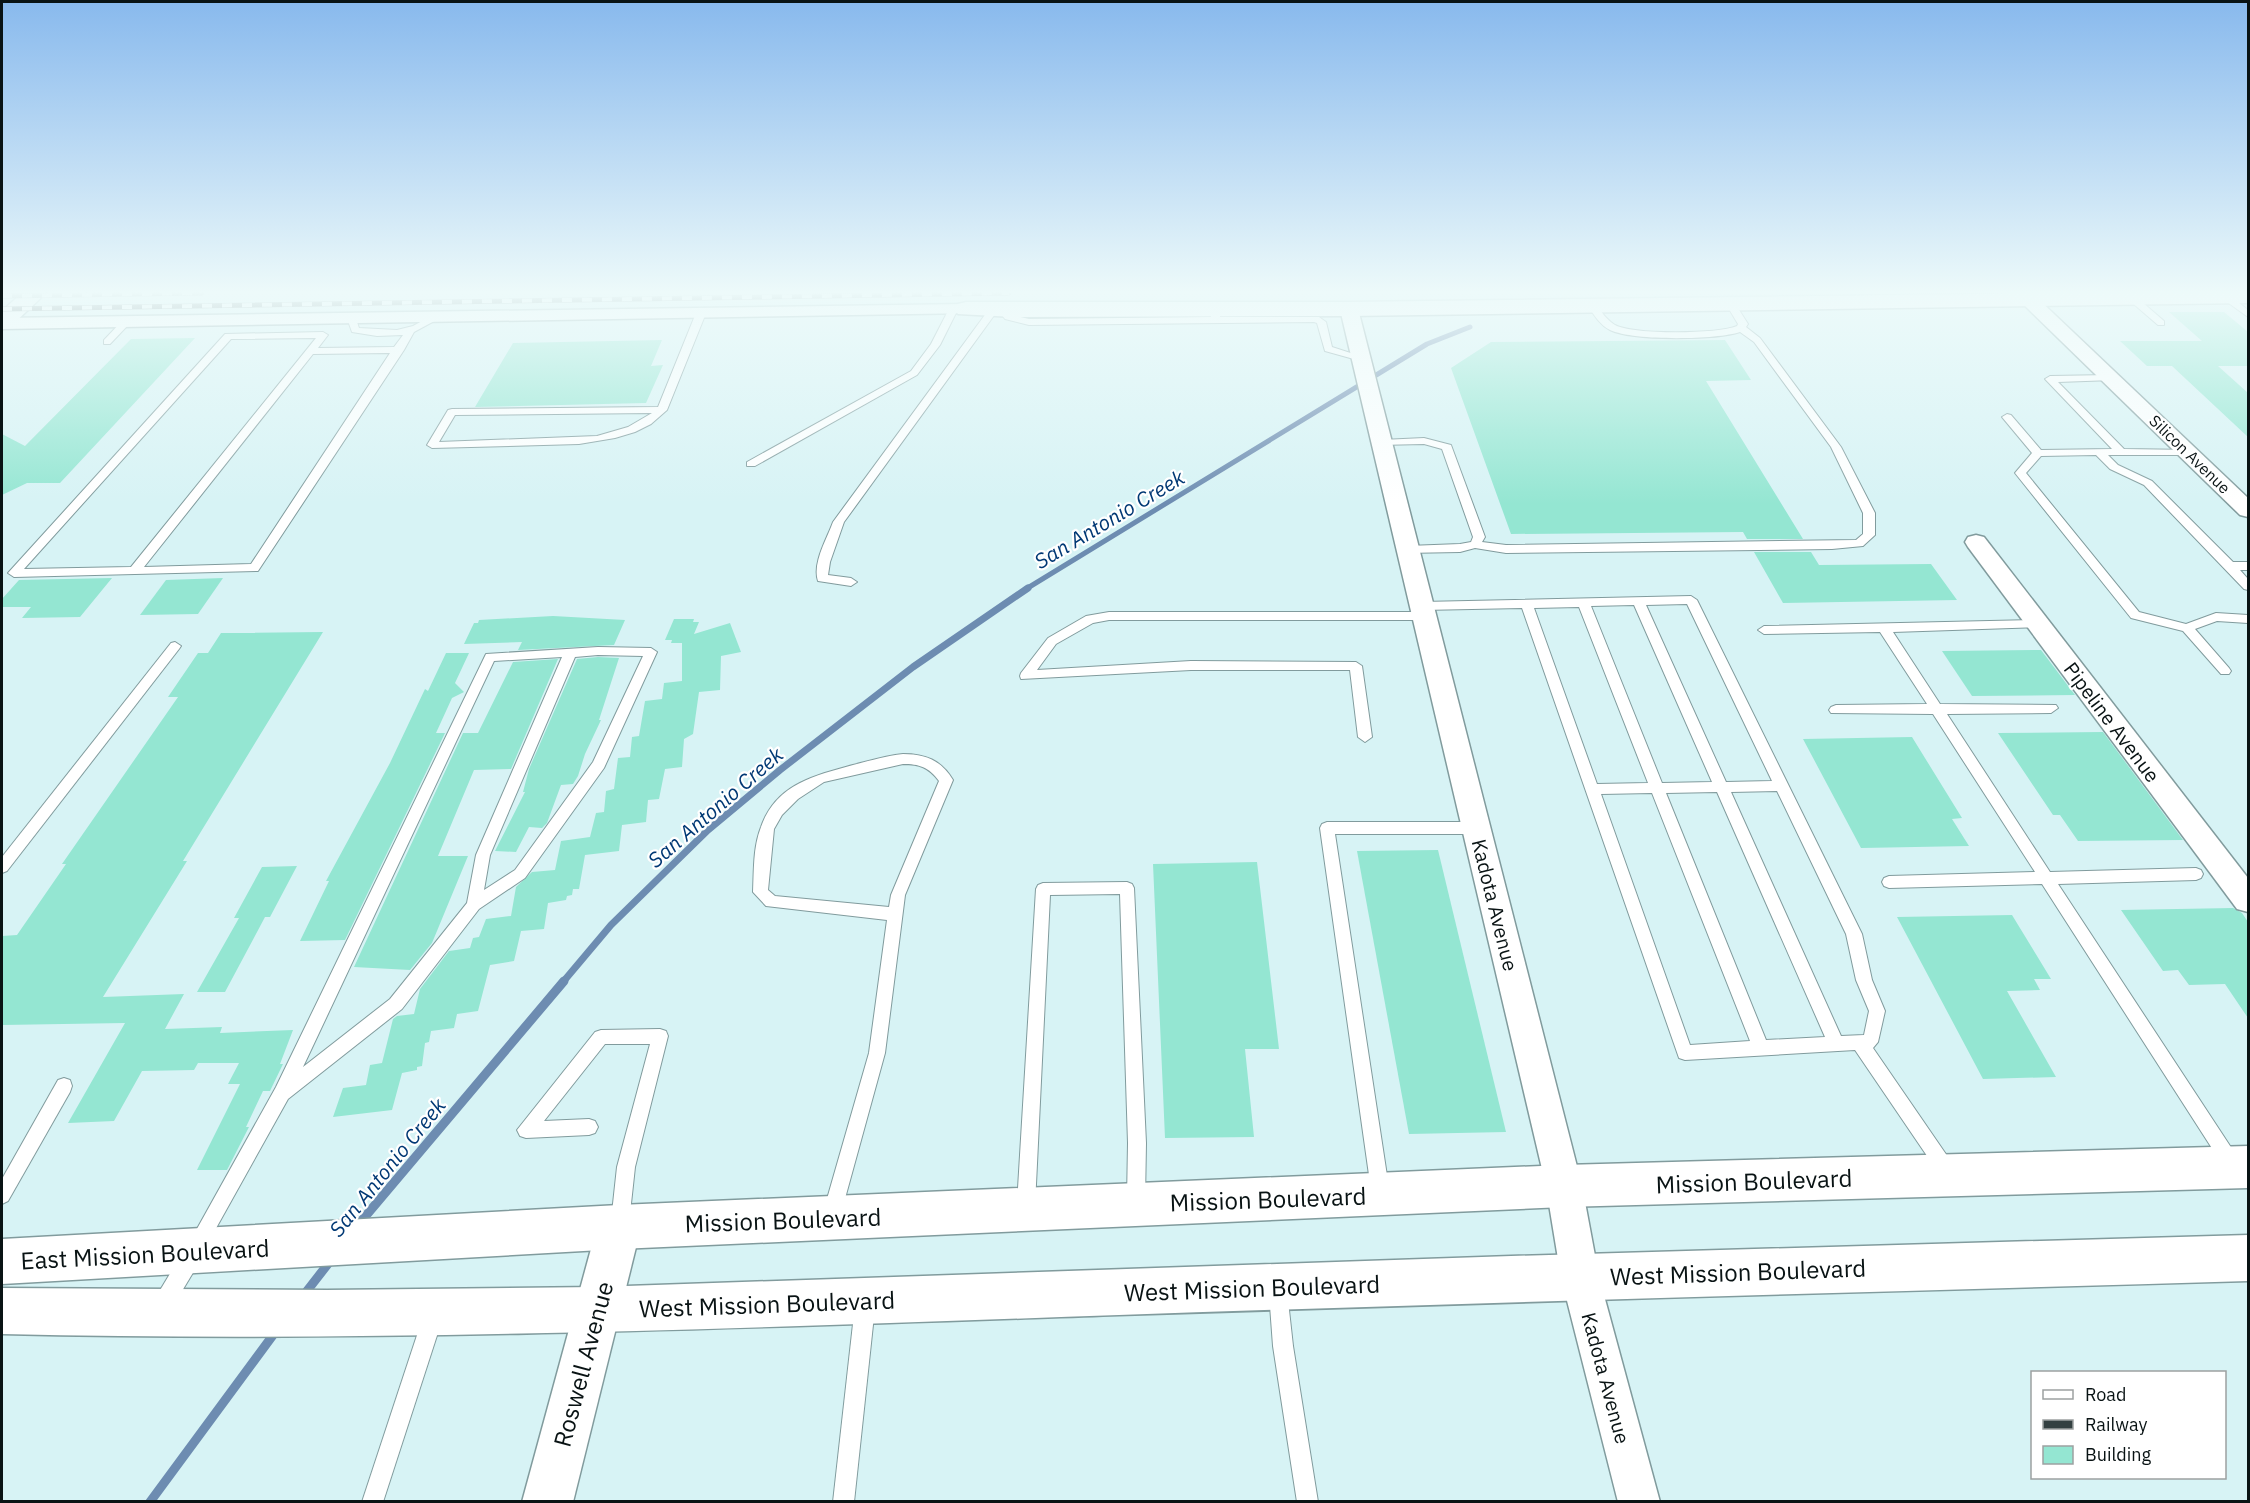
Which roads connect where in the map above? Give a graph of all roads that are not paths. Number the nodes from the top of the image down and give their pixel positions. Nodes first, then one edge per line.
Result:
1 (203, 363) edge
2 (301, 363) edge
3 (390, 363) edge
4 (681, 363) edge
5 (921, 363) edge
6 (958, 363) edge
7 (1351, 363) edge
8 (1362, 363) edge
9 (1774, 363) edge
10 (2095, 363) edge
11 (1364, 371) junction
12 (2110, 378) junction
13 (662, 410) junction
14 (2007, 417) dead end
15 (1382, 443) junction
16 (2100, 452) junction
17 (2121, 452) junction
18 (2188, 452) junction
19 (2038, 453) junction
20 (751, 464) dead end
21 (2248, 510) edge
22 (1976, 542) dead end
23 (1475, 544) junction
24 (1408, 550) junction
25 (2230, 566) junction
26 (2248, 566) edge
27 (135, 570) junction
28 (14, 573) junction
29 (2, 578) edge
30 (851, 582) dead end
31 (2248, 586) edge
32 (1638, 601) junction
33 (1583, 602) junction
34 (1527, 604) junction
35 (1423, 611) junction
36 (2248, 619) edge
37 (2038, 624) junction
38 (1884, 628) junction
39 (2187, 628) junction
40 (1764, 630) dead end
41 (175, 646) dead end
42 (571, 652) junction
43 (2225, 671) dead end
44 (2051, 708) dead end
45 (1937, 709) junction
46 (1836, 710) dead end
47 (1365, 737) dead end
48 (1782, 786) junction
49 (1722, 787) junction
50 (1657, 788) junction
51 (1592, 789) junction
52 (1476, 828) junction
53 (2, 867) edge
54 (2196, 874) dead end
55 (2047, 878) junction
56 (1888, 882) dead end
57 (2248, 900) edge
58 (474, 905) junction
59 (895, 914) junction
60 (1859, 1042) junction
61 (1836, 1043) junction
62 (1761, 1048) junction
63 (64, 1086) dead end
64 (282, 1094) junction
65 (589, 1127) dead end
66 (2241, 1168) edge
67 (1951, 1176) junction
68 (1564, 1186) junction
69 (1380, 1194) junction
70 (2, 1195) edge
71 (1136, 1204) junction
72 (1026, 1210) junction
73 (831, 1218) junction
74 (619, 1227) junction
75 (289, 1247) joint
76 (194, 1252) junction
77 (2248, 1258) edge
78 (2, 1262) edge
79 (1580, 1277) junction
80 (1278, 1287) junction
81 (865, 1301) junction
82 (2, 1311) edge
83 (597, 1311) junction
84 (158, 1312) junction
85 (435, 1312) junction
86 (372, 1502) edge
87 (547, 1502) edge
88 (843, 1502) edge
89 (1308, 1502) edge
90 (1639, 1502) edge

1 - 28 lane
2 - 27 lane
3 - 27 lane
4 - 13 lane
5 - 20 lane
6 - 30 lane
7 - 11 lane
8 - 11 street, Kadota Avenue
9 - 23 lane
10 - 12 street, Silicon Avenue
11 - 15 street, Kadota Avenue
12 - 17 lane
12 - 18 street, Silicon Avenue
13 - 13 lane
14 - 19 lane
15 - 23 lane
15 - 24 street, Kadota Avenue
16 - 17 lane
16 - 19 lane
16 - 25 lane
17 - 18 lane
18 - 21 street, Silicon Avenue
19 - 39 lane
22 - 37 street, Pipeline Avenue
23 - 24 lane
24 - 35 street, Kadota Avenue
25 - 26 lane
25 - 31 lane
27 - 28 lane
28 - 29 lane
32 - 33 lane
32 - 48 lane
32 - 49 lane
33 - 34 lane
33 - 50 lane
34 - 35 lane
34 - 51 lane
35 - 47 lane
35 - 52 street, Kadota Avenue
36 - 39 lane
37 - 38 lane
37 - 57 street, Pipeline Avenue
38 - 40 lane
38 - 45 lane
39 - 43 lane
41 - 53 lane
42 - 58 lane
42 - 58 lane
42 - 64 lane
44 - 45 lane
45 - 46 lane
45 - 55 lane
48 - 49 lane
48 - 60 lane
49 - 50 lane
49 - 61 lane
50 - 51 lane
50 - 62 lane
51 - 62 lane
52 - 68 street, Kadota Avenue
52 - 69 lane
54 - 55 lane
55 - 56 lane
55 - 66 lane
58 - 64 lane
59 - 59 lane
59 - 73 lane
60 - 61 lane
60 - 67 lane
61 - 62 lane
63 - 70 lane
64 - 76 lane
65 - 74 lane
66 - 67 main road, Mission Boulevard
67 - 68 main road, Mission Boulevard
68 - 69 main road, Mission Boulevard
68 - 79 street, Kadota Avenue
69 - 71 main road, Mission Boulevard
71 - 72 main road, Mission Boulevard
71 - 72 lane
72 - 73 main road, Mission Boulevard
73 - 74 main road, Mission Boulevard
74 - 75 main road, Mission Boulevard
74 - 83 main road, Roswell Avenue
75 - 76 main road, East Mission Boulevard
76 - 78 main road, East Mission Boulevard
76 - 84 lane
77 - 79 main road, West Mission Boulevard
79 - 80 main road, West Mission Boulevard
79 - 90 street, Kadota Avenue
80 - 81 main road, West Mission Boulevard
80 - 89 lane
81 - 83 main road, West Mission Boulevard
81 - 88 lane
82 - 84 main road
83 - 85 main road, West Mission Boulevard
83 - 87 main road, Roswell Avenue
84 - 85 main road, West Mission Boulevard
85 - 86 lane

